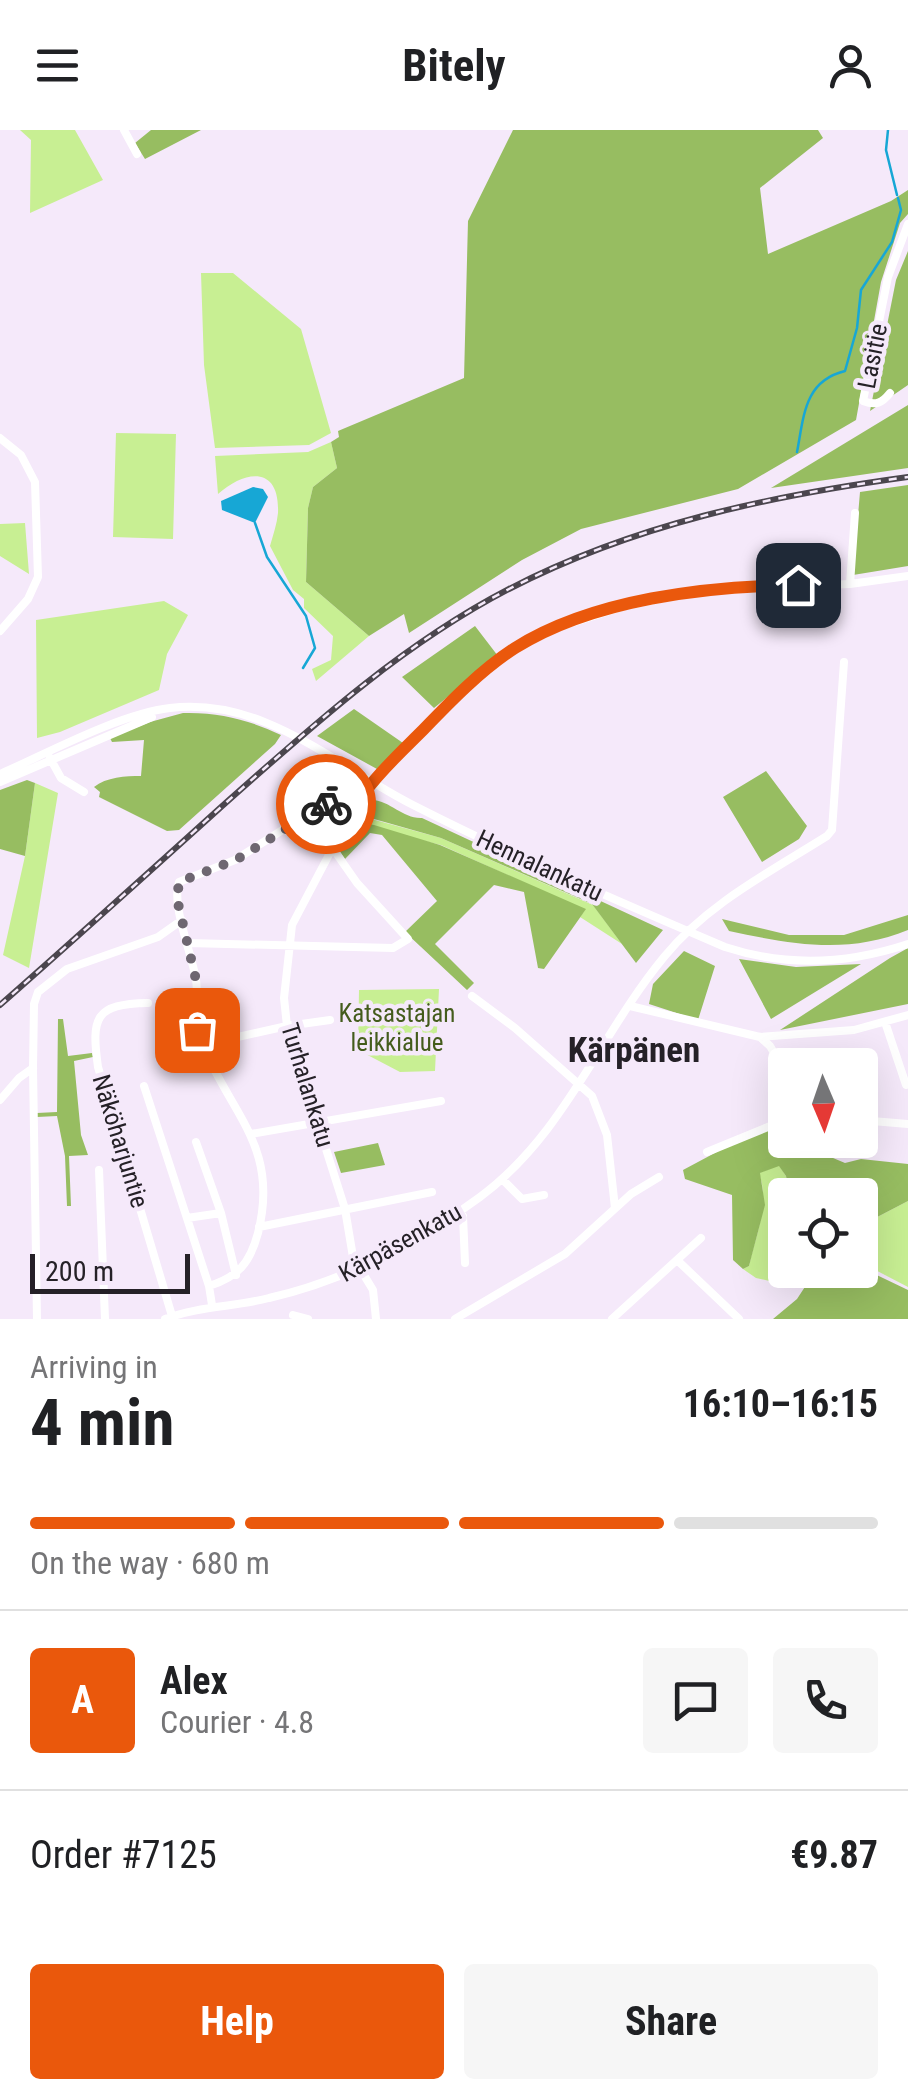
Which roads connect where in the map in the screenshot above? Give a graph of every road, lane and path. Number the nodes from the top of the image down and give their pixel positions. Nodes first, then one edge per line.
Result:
1 (124, 130) edge
2 (137, 154) dead end
3 (908, 224) edge
4 (890, 393) dead end
5 (0, 438) edge
6 (855, 513) dead end
7 (908, 576) edge
8 (850, 584) junction
9 (0, 632) edge
10 (844, 662) dead end
11 (50, 757) junction
12 (0, 774) edge
13 (0, 782) edge
14 (372, 782) junction
15 (84, 792) dead end
16 (308, 813) junction
17 (332, 849) junction
18 (182, 920) junction
19 (687, 931) junction
20 (188, 943) junction
21 (908, 944) edge
22 (288, 946) junction
23 (472, 996) dead end
24 (148, 1003) dead end
25 (630, 1006) junction
26 (908, 1015) edge
27 (330, 1020) dead end
28 (885, 1022) junction
29 (288, 1026) junction
30 (760, 1037) junction
31 (202, 1045) junction
32 (771, 1048) edge
33 (33, 1068) junction
34 (581, 1084) junction
35 (144, 1086) dead end
36 (906, 1086) dead end
37 (34, 1090) junction
38 (9, 1091) junction
39 (0, 1100) edge
40 (441, 1101) dead end
41 (316, 1121) junction
42 (878, 1122) edge
43 (908, 1124) edge
44 (768, 1127) edge
45 (251, 1134) junction
46 (196, 1142) dead end
47 (707, 1152) dead end
48 (98, 1170) dead end
49 (659, 1177) dead end
50 (502, 1180) junction
51 (432, 1192) dead end
52 (544, 1195) dead end
53 (615, 1208) junction
54 (345, 1209) junction
55 (459, 1211) junction
56 (221, 1213) junction
57 (187, 1218) junction
58 (260, 1226) junction
59 (701, 1238) dead end
60 (676, 1260) junction
61 (465, 1262) dead end
62 (360, 1266) junction
63 (236, 1274) junction
64 (209, 1286) junction
65 (212, 1305) junction
66 (188, 1315) edge
67 (294, 1315) dead end
68 (169, 1318) edge
69 (37, 1319) edge
70 (105, 1319) edge
71 (308, 1319) edge
72 (376, 1319) edge
73 (456, 1319) edge
74 (612, 1319) edge
75 (740, 1319) edge

1 - 2 street
3 - 4 street, Lasitie
5 - 9 street
6 - 8 street
7 - 8 street
8 - 14 street
10 - 19 street, Kärpäsenkatu
11 - 12 street, Hennalankatu
11 - 13 street, Hennalankatu
11 - 14 street, Hennalankatu
11 - 15 street
14 - 16 street
14 - 19 street, Hennalankatu
16 - 17 street
16 - 18 street
17 - 22 street, Turhalankatu
17 - 22 street
18 - 20 street
18 - 33 street
19 - 21 street, Hennalankatu
19 - 25 street, Kärpäsenkatu
20 - 22 street
20 - 31 street
22 - 29 street, Turhalankatu
23 - 34 street
24 - 68 street, Näköharjuntie
25 - 30 street
25 - 34 street, Kärpäsenkatu
26 - 28 street
27 - 29 street
28 - 30 street
28 - 36 street
29 - 31 street
29 - 41 street, Turhalankatu
30 - 32 street
31 - 45 street
33 - 37 street
33 - 38 street
34 - 50 street, Kärpäsenkatu
34 - 53 street
35 - 57 street
37 - 38 street
37 - 69 street
38 - 39 street
40 - 41 street
41 - 45 street
41 - 54 street, Turhalankatu
42 - 43 street
44 - 47 street
45 - 58 street
46 - 56 street
48 - 70 street
49 - 53 street
50 - 52 street
50 - 55 street, Kärpäsenkatu
51 - 54 street
53 - 73 street
54 - 58 street
54 - 62 street, Turhalankatu
55 - 61 street
55 - 62 street, Kärpäsenkatu
56 - 57 street
56 - 63 street
57 - 64 street
58 - 63 street
59 - 60 street
60 - 74 street
60 - 75 street
62 - 65 street, Kärpäsenkatu
62 - 72 street, Turhalankatu
63 - 64 street
64 - 65 street
65 - 66 street, Kärpäsenkatu
66 - 68 street, Kärpäsenkatu
67 - 71 street

